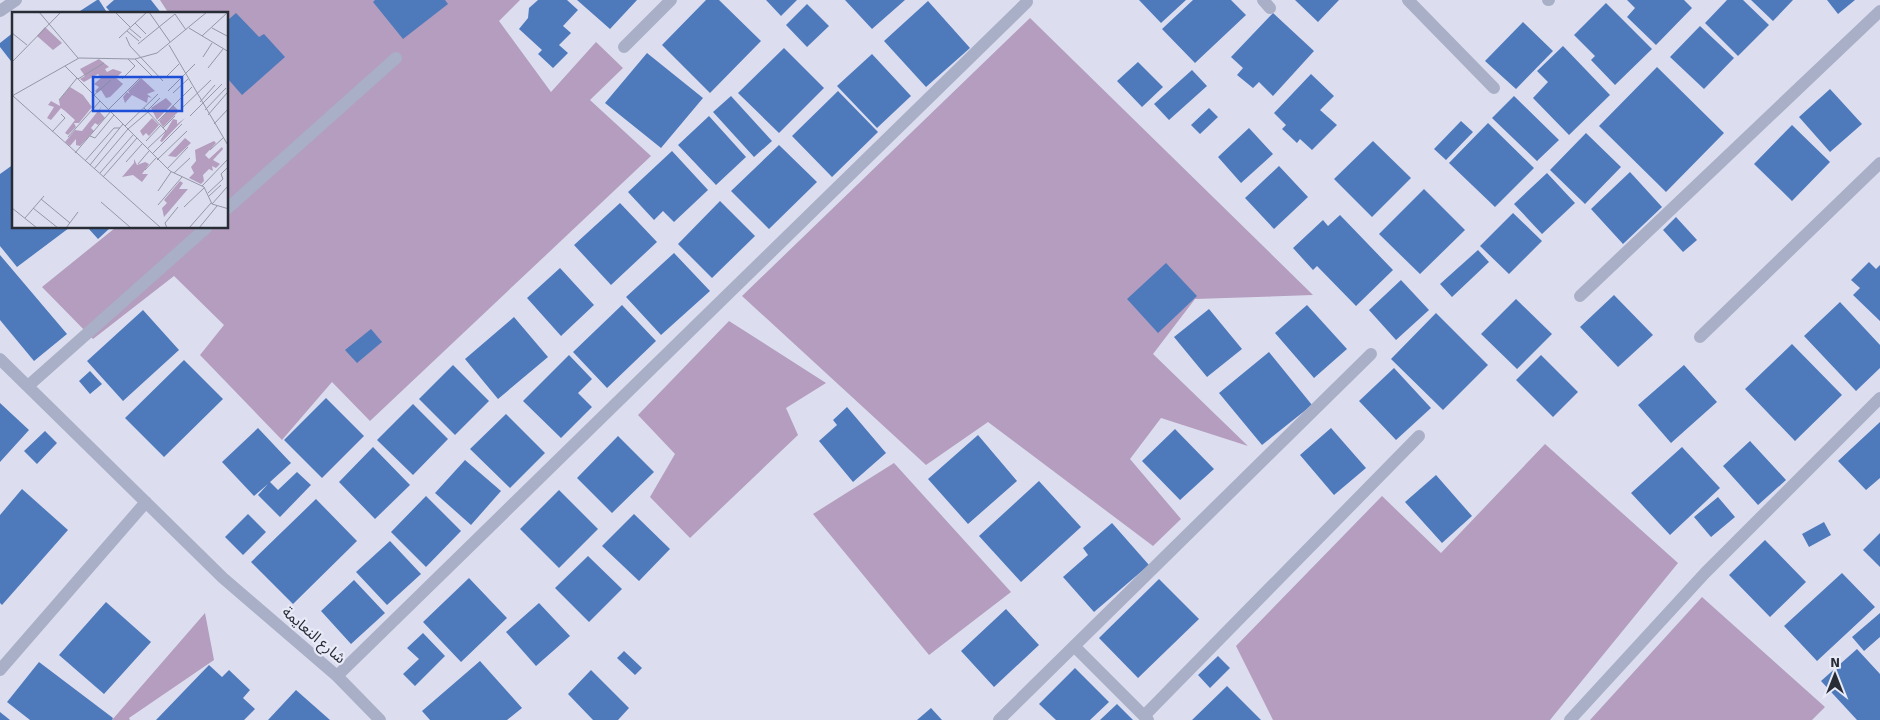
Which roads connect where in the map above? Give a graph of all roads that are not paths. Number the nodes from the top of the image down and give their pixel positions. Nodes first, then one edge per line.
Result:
1 (16, 0) edge
2 (671, 0) edge
3 (1408, 0) edge
4 (1027, 2) dead end
5 (1880, 10) edge
6 (0, 11) edge
7 (624, 47) dead end
8 (396, 58) dead end
9 (1494, 88) dead end
10 (1880, 164) edge
11 (229, 207) edge
12 (205, 229) edge
13 (1580, 296) dead end
14 (1700, 337) dead end
15 (1371, 354) dead end
16 (0, 359) edge
17 (28, 386) junction
18 (1880, 398) edge
19 (1419, 436) dead end
20 (146, 502) junction
21 (1074, 646) junction
22 (0, 670) edge
23 (337, 676) junction
24 (1146, 718) edge
25 (380, 720) edge
26 (999, 720) edge
27 (1570, 720) edge

1 - 6 street
2 - 7 street
3 - 9 street
4 - 23 street
5 - 13 street
8 - 11 street
10 - 14 street
12 - 17 street
15 - 21 street
16 - 17 street, شارع النعايمة
17 - 20 street, شارع النعايمة
18 - 27 street
19 - 24 street
20 - 22 street
20 - 23 street, شارع النعايمة
21 - 24 street
21 - 26 street
23 - 25 street, شارع النعايمة

